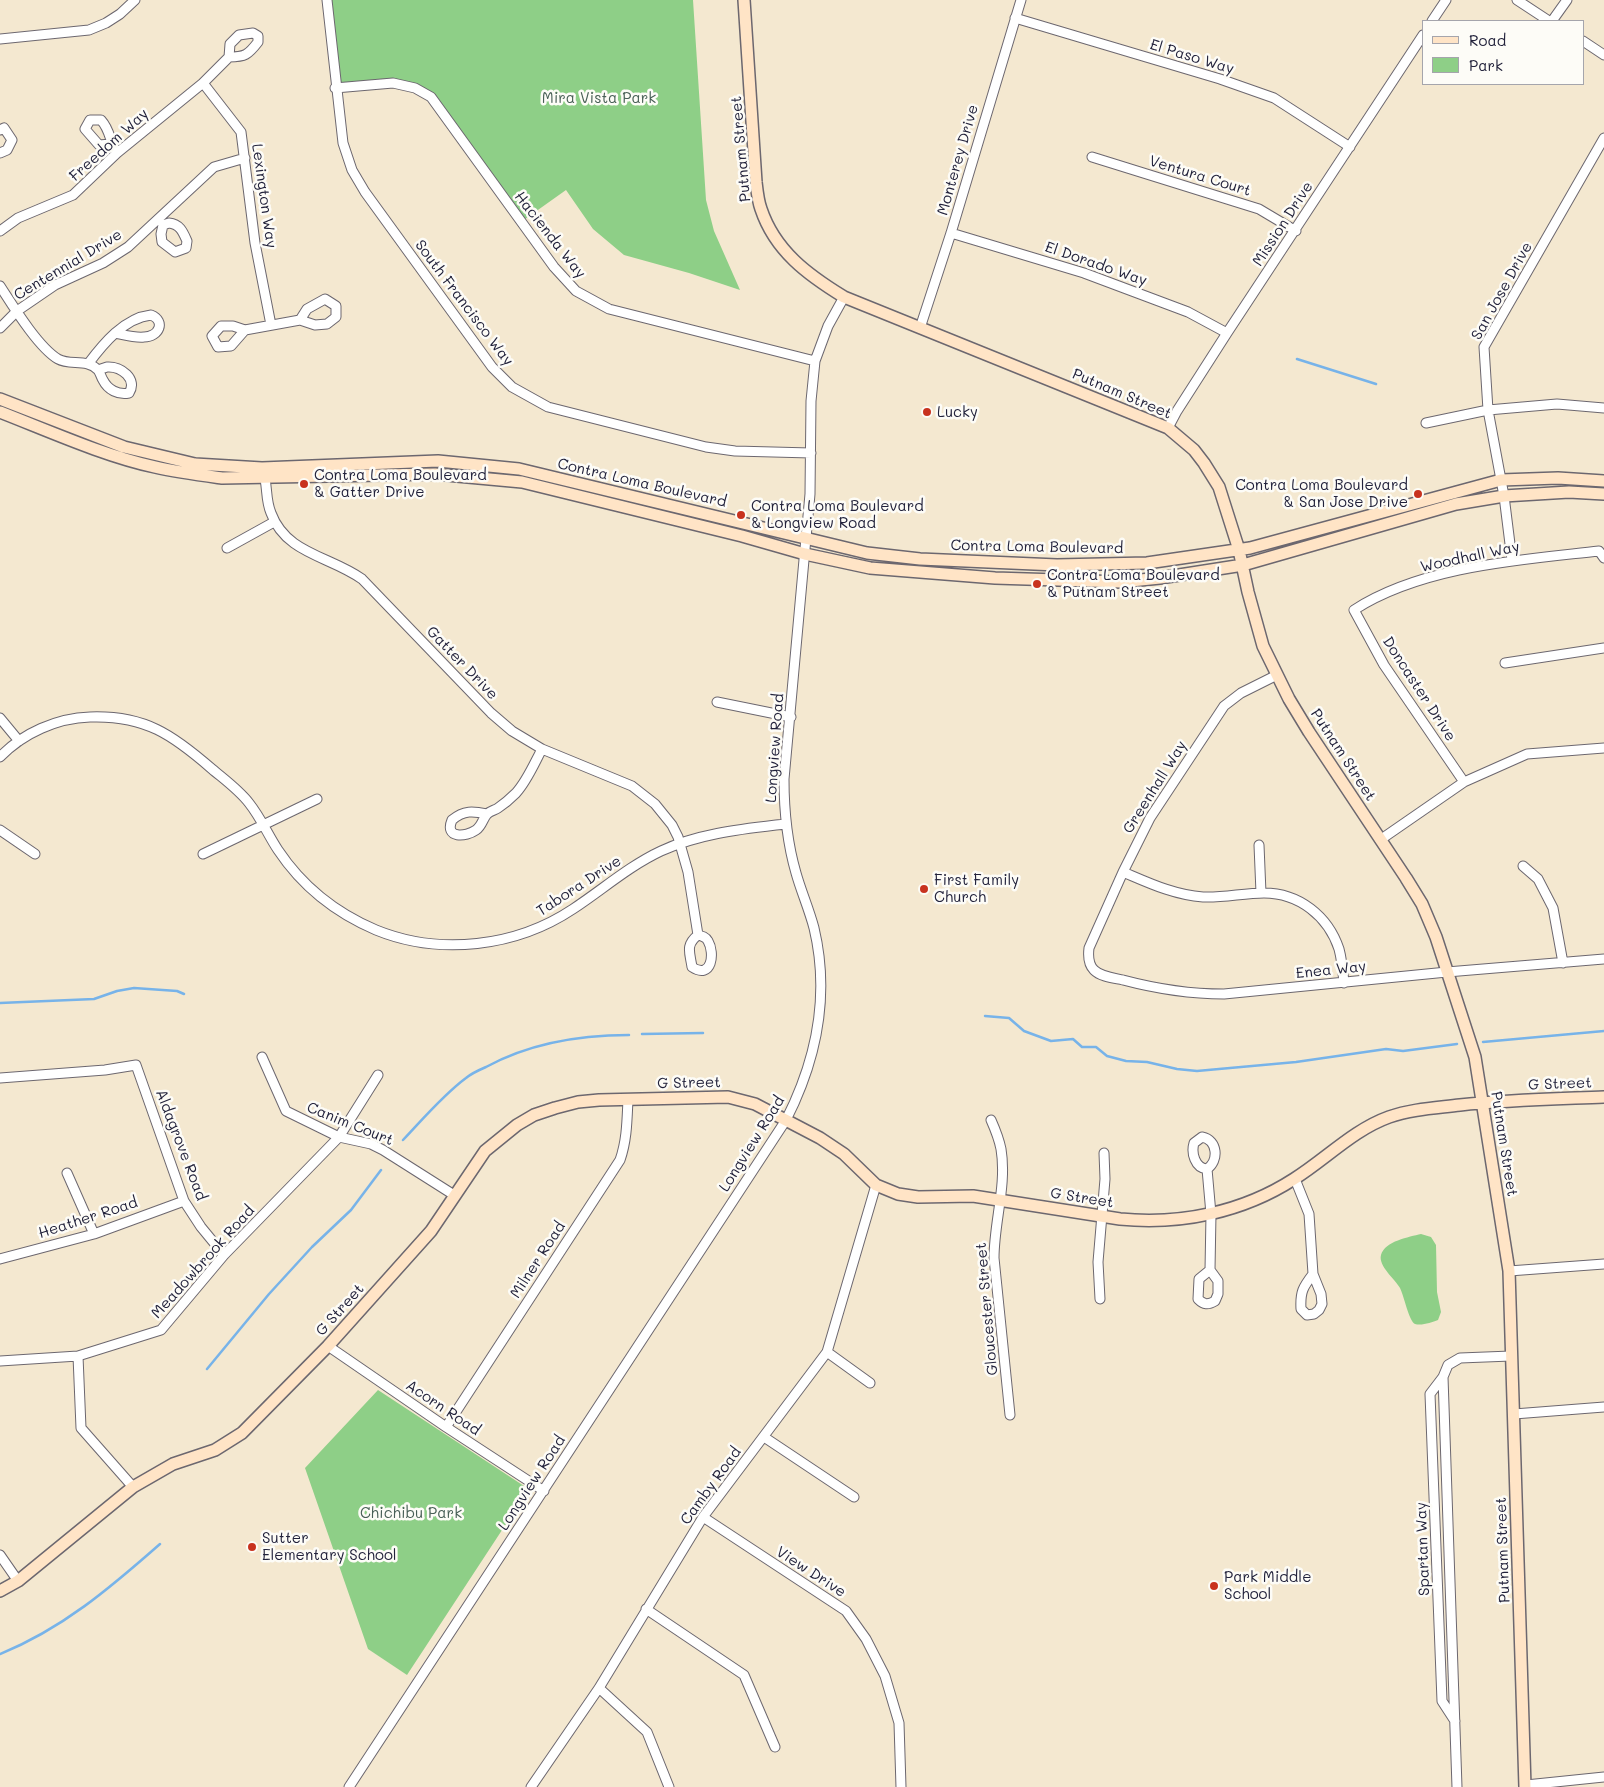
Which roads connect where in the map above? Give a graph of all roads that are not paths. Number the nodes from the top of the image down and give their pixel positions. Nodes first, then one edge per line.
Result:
1 (135, 0) edge
2 (327, 0) edge
3 (744, 0) edge
4 (1020, 0) edge
5 (1446, 0) edge
6 (1517, 0) edge
7 (1567, 0) edge
8 (1015, 18) junction
9 (1433, 20) edge
10 (1549, 20) edge
11 (1552, 20) edge
12 (1422, 37) edge
13 (0, 39) edge
14 (1584, 42) edge
15 (1604, 55) edge
16 (229, 57) dead end
17 (203, 83) junction
18 (336, 88) junction
19 (0, 130) edge
20 (1604, 138) edge
21 (111, 144) dead end
22 (1350, 147) junction
23 (0, 153) edge
24 (117, 153) junction
25 (1092, 157) dead end
26 (245, 158) junction
27 (0, 231) edge
28 (1296, 231) junction
29 (951, 233) junction
30 (0, 286) edge
31 (844, 297) junction
32 (17, 311) junction
33 (300, 320) dead end
34 (271, 325) junction
35 (0, 328) edge
36 (920, 328) junction
37 (245, 330) dead end
38 (116, 333) dead end
39 (1227, 333) junction
40 (815, 361) junction
41 (88, 364) junction
42 (98, 370) dead end
43 (0, 399) edge
44 (1604, 408) edge
45 (1488, 410) junction
46 (0, 412) edge
47 (1426, 423) dead end
48 (1168, 428) junction
49 (812, 453) junction
50 (264, 473) junction
51 (1501, 480) junction
52 (1604, 482) edge
53 (1604, 494) edge
54 (1504, 496) junction
55 (274, 522) junction
56 (806, 537) junction
57 (227, 548) dead end
58 (1239, 550) junction
59 (805, 554) junction
60 (1601, 554) edge
61 (1512, 560) junction
62 (1242, 565) junction
63 (1354, 610) joint
64 (1604, 648) edge
65 (1505, 663) dead end
66 (1276, 675) junction
67 (717, 702) dead end
68 (791, 717) junction
69 (0, 718) edge
70 (19, 741) junction
71 (1604, 748) edge
72 (542, 750) junction
73 (0, 757) edge
74 (1464, 782) junction
75 (316, 799) dead end
76 (487, 814) dead end
77 (785, 824) junction
78 (263, 826) junction
79 (0, 830) edge
80 (1380, 840) junction
81 (679, 843) junction
82 (1259, 845) dead end
83 (34, 854) dead end
84 (203, 854) dead end
85 (1523, 866) dead end
86 (1123, 872) junction
87 (1261, 893) junction
88 (698, 935) dead end
89 (1092, 942) joint
90 (1604, 959) edge
91 (1563, 962) junction
92 (1448, 972) junction
93 (1344, 983) junction
94 (262, 1056) dead end
95 (378, 1075) dead end
96 (0, 1078) edge
97 (1604, 1097) edge
98 (628, 1099) junction
99 (1483, 1103) junction
100 (786, 1120) junction
101 (991, 1120) dead end
102 (339, 1137) junction
103 (1104, 1153) dead end
104 (1207, 1170) dead end
105 (67, 1173) dead end
106 (1295, 1179) junction
107 (876, 1185) junction
108 (454, 1196) junction
109 (1000, 1200) junction
110 (184, 1201) junction
111 (1211, 1214) junction
112 (1102, 1217) junction
113 (94, 1234) junction
114 (224, 1255) junction
115 (0, 1259) edge
116 (1604, 1264) edge
117 (1210, 1270) dead end
118 (1509, 1271) junction
119 (1313, 1274) dead end
120 (1100, 1299) dead end
121 (328, 1346) junction
122 (827, 1352) junction
123 (78, 1356) junction
124 (1511, 1356) junction
125 (0, 1361) edge
126 (1443, 1377) junction
127 (870, 1383) dead end
128 (1604, 1407) edge
129 (1514, 1414) junction
130 (1010, 1416) dead end
131 (446, 1427) junction
132 (764, 1437) junction
133 (133, 1487) junction
134 (544, 1491) junction
135 (854, 1497) dead end
136 (703, 1517) junction
137 (0, 1555) edge
138 (18, 1581) junction
139 (0, 1591) edge
140 (646, 1610) junction
141 (599, 1688) junction
142 (1455, 1721) junction
143 (775, 1747) dead end
144 (1604, 1777) edge
145 (532, 1786) edge
146 (1525, 1786) edge
147 (349, 1787) edge
148 (669, 1787) edge
149 (901, 1787) edge
150 (1457, 1787) edge

1 - 13 street
2 - 18 street, South Francisco Way
3 - 31 street, Putnam Street
4 - 8 street, Monterey Drive
5 - 9 street
6 - 10 street
7 - 11 street
8 - 22 street, El Paso Way
8 - 29 street, Monterey Drive
12 - 22 street, Mission Drive
14 - 15 street
16 - 17 street, Freedom Way
17 - 24 street, Freedom Way
17 - 26 street, Lexington Way
18 - 40 street, Hacienda Way
18 - 49 street, South Francisco Way
19 - 23 street
20 - 45 street, San Jose Drive
21 - 24 street
22 - 28 street, Mission Drive
24 - 27 street, Freedom Way
25 - 28 street, Ventura Court
26 - 32 street, Centennial Drive
26 - 34 street, Lexington Way
28 - 39 street, Mission Drive
29 - 36 street, Monterey Drive
29 - 39 street, El Dorado Way
30 - 32 street
31 - 36 street, Putnam Street
31 - 40 street, Longview Road
32 - 35 street, Centennial Drive
32 - 41 street
33 - 34 street
34 - 37 street
36 - 48 street, Putnam Street
38 - 41 street
39 - 48 street, Mission Drive
40 - 49 street, Longview Road
41 - 42 street
43 - 50 street, Contra Loma Boulevard
44 - 45 street
45 - 47 street
45 - 51 street, San Jose Drive
46 - 50 street, Contra Loma Boulevard
48 - 58 street, Putnam Street
49 - 56 street, Longview Road
50 - 55 street, Gatter Drive
50 - 56 street, Contra Loma Boulevard
50 - 59 street, Contra Loma Boulevard
51 - 52 street, Contra Loma Boulevard
51 - 54 street, San Jose Drive
51 - 58 street, Contra Loma Boulevard
53 - 54 street, Contra Loma Boulevard
54 - 61 street, San Jose Drive
54 - 62 street, Contra Loma Boulevard
55 - 57 street
55 - 72 street, Gatter Drive
56 - 58 street, Contra Loma Boulevard
56 - 59 street, Longview Road
58 - 62 street, Putnam Street
59 - 62 street, Contra Loma Boulevard
59 - 68 street, Longview Road
60 - 61 street, Woodhall Way
61 - 63 street, Woodhall Way
62 - 66 street, Putnam Street
63 - 74 street, Doncaster Drive
64 - 65 street
66 - 80 street, Putnam Street
66 - 86 street, Greenhall Way
67 - 68 street
68 - 77 street, Longview Road
69 - 70 street
70 - 73 street, Tabora Drive
70 - 78 street, Tabora Drive
71 - 74 street
72 - 76 street
72 - 81 street, Gatter Drive
74 - 80 street
75 - 78 street
77 - 81 street, Tabora Drive
77 - 100 street, Longview Road
78 - 81 street, Tabora Drive
78 - 84 street
79 - 83 street
80 - 92 street, Putnam Street
81 - 88 street, Gatter Drive
82 - 87 street
85 - 91 street
86 - 87 street
86 - 89 street, Greenhall Way
87 - 93 street
89 - 93 street, Enea Way
90 - 91 street, Enea Way
91 - 92 street, Enea Way
92 - 93 street, Enea Way
92 - 99 street, Putnam Street
94 - 102 street, Canim Court
95 - 102 street, Meadowbrook Road
96 - 110 street, Aldagrove Road
97 - 99 street, G Street
98 - 100 street, G Street
98 - 108 street, G Street
98 - 131 street, Milner Road
99 - 106 street, G Street
99 - 118 street, Putnam Street
100 - 107 street, G Street
100 - 134 street, Longview Road
101 - 109 street, Gloucester Street
102 - 108 street, Canim Court
102 - 114 street, Meadowbrook Road
103 - 112 street
104 - 111 street
105 - 113 street
106 - 111 street, G Street
106 - 119 street
107 - 109 street, G Street
107 - 122 street, Camby Road
108 - 121 street, G Street
109 - 112 street, G Street
109 - 130 street, Gloucester Street
110 - 113 street, Heather Road
110 - 114 street, Aldagrove Road
111 - 112 street, G Street
111 - 117 street
112 - 120 street
113 - 115 street, Heather Road
114 - 123 street, Meadowbrook Road
116 - 118 street
118 - 124 street, Putnam Street
121 - 131 street, Acorn Road
121 - 133 street, G Street
122 - 127 street
122 - 132 street, Camby Road
123 - 125 street, Meadowbrook Road
123 - 133 street
124 - 126 street, Spartan Way
124 - 129 street, Putnam Street
126 - 142 street, Spartan Way
126 - 142 street, Spartan Way
128 - 129 street
129 - 146 street, Putnam Street
131 - 134 street, Acorn Road
132 - 135 street
132 - 136 street, Camby Road
133 - 138 street, G Street
134 - 147 street, Longview Road
136 - 140 street, Camby Road
136 - 149 street, View Drive
137 - 138 street
138 - 139 street, G Street
140 - 141 street, Camby Road
140 - 143 street
141 - 145 street, Camby Road
141 - 148 street
142 - 150 street, Spartan Way
144 - 146 street

